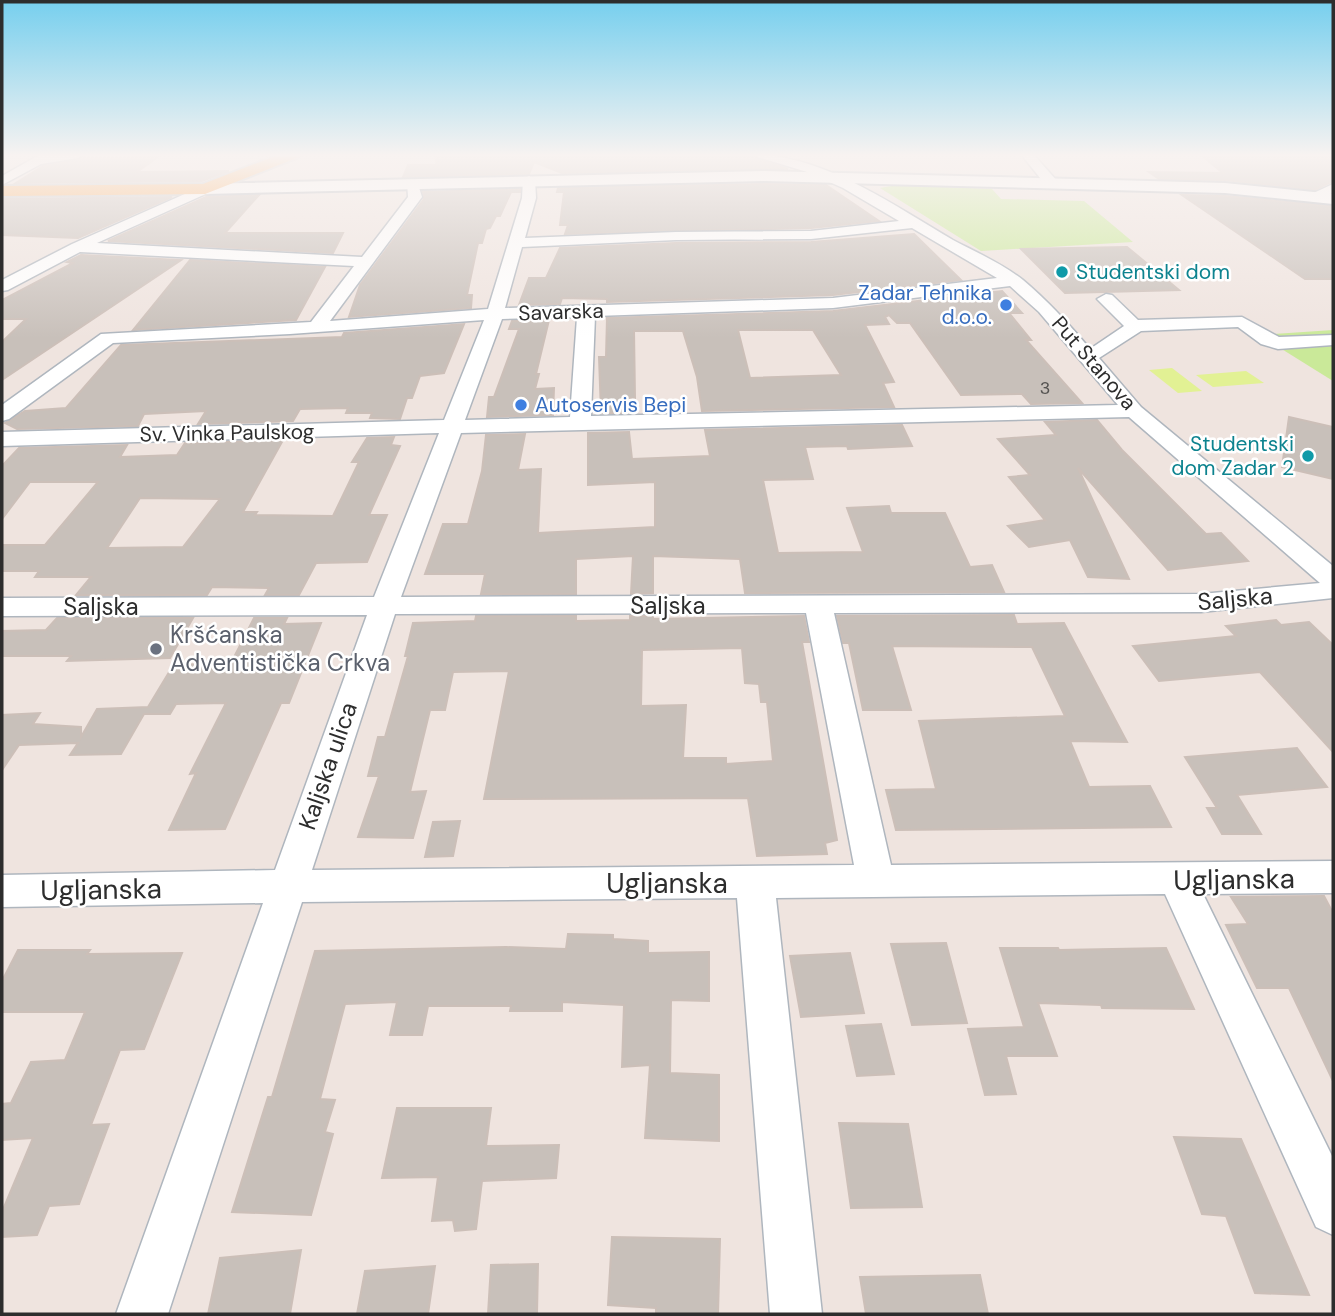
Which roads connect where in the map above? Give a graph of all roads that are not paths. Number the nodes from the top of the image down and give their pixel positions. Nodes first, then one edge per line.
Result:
1 (147, 215) edge
2 (402, 215) edge
3 (524, 215) edge
4 (903, 215) edge
5 (916, 223) junction
6 (516, 243) junction
7 (77, 247) junction
8 (368, 262) junction
9 (1014, 281) junction
10 (2, 286) edge
11 (1106, 299) dead end
12 (586, 311) junction
13 (495, 314) junction
14 (318, 325) junction
15 (1133, 326) junction
16 (1333, 340) edge
17 (1097, 354) dead end
18 (1134, 411) junction
19 (2, 415) edge
20 (580, 423) junction
21 (452, 428) junction
22 (2, 439) edge
23 (1333, 580) edge
24 (1333, 590) edge
25 (818, 605) junction
26 (384, 606) junction
27 (2, 607) edge
28 (1333, 877) edge
29 (1177, 880) junction
30 (876, 882) junction
31 (755, 883) junction
32 (287, 886) junction
33 (2, 891) edge
34 (1333, 1210) edge
35 (142, 1314) edge
36 (796, 1314) edge

1 - 7 street
2 - 8 street
3 - 6 street, Kaljska ulica
4 - 5 street, Put Stanova
5 - 6 street
5 - 9 street, Put Stanova
6 - 13 street, Kaljska ulica
7 - 8 street
7 - 10 street
8 - 14 street
9 - 12 street, Savarska
9 - 18 street, Put Stanova
11 - 15 street
12 - 13 street, Savarska
12 - 20 street
13 - 14 street, Savarska
13 - 21 street, Kaljska ulica
14 - 19 street, Savarska
15 - 16 street
15 - 17 street
18 - 20 street, Sv. Vinka Paulskog
18 - 23 street, Put Stanova
20 - 21 street, Sv. Vinka Paulskog
21 - 22 street, Sv. Vinka Paulskog
21 - 26 street, Kaljska ulica
24 - 25 street, Saljska
25 - 26 street, Saljska
25 - 30 street
26 - 27 street, Saljska
26 - 32 street, Kaljska ulica
28 - 29 street, Ugljanska
29 - 30 street, Ugljanska
29 - 34 street
30 - 31 street, Ugljanska
31 - 32 street, Ugljanska
31 - 36 street
32 - 33 street, Ugljanska
32 - 35 street, Kaljska ulica

